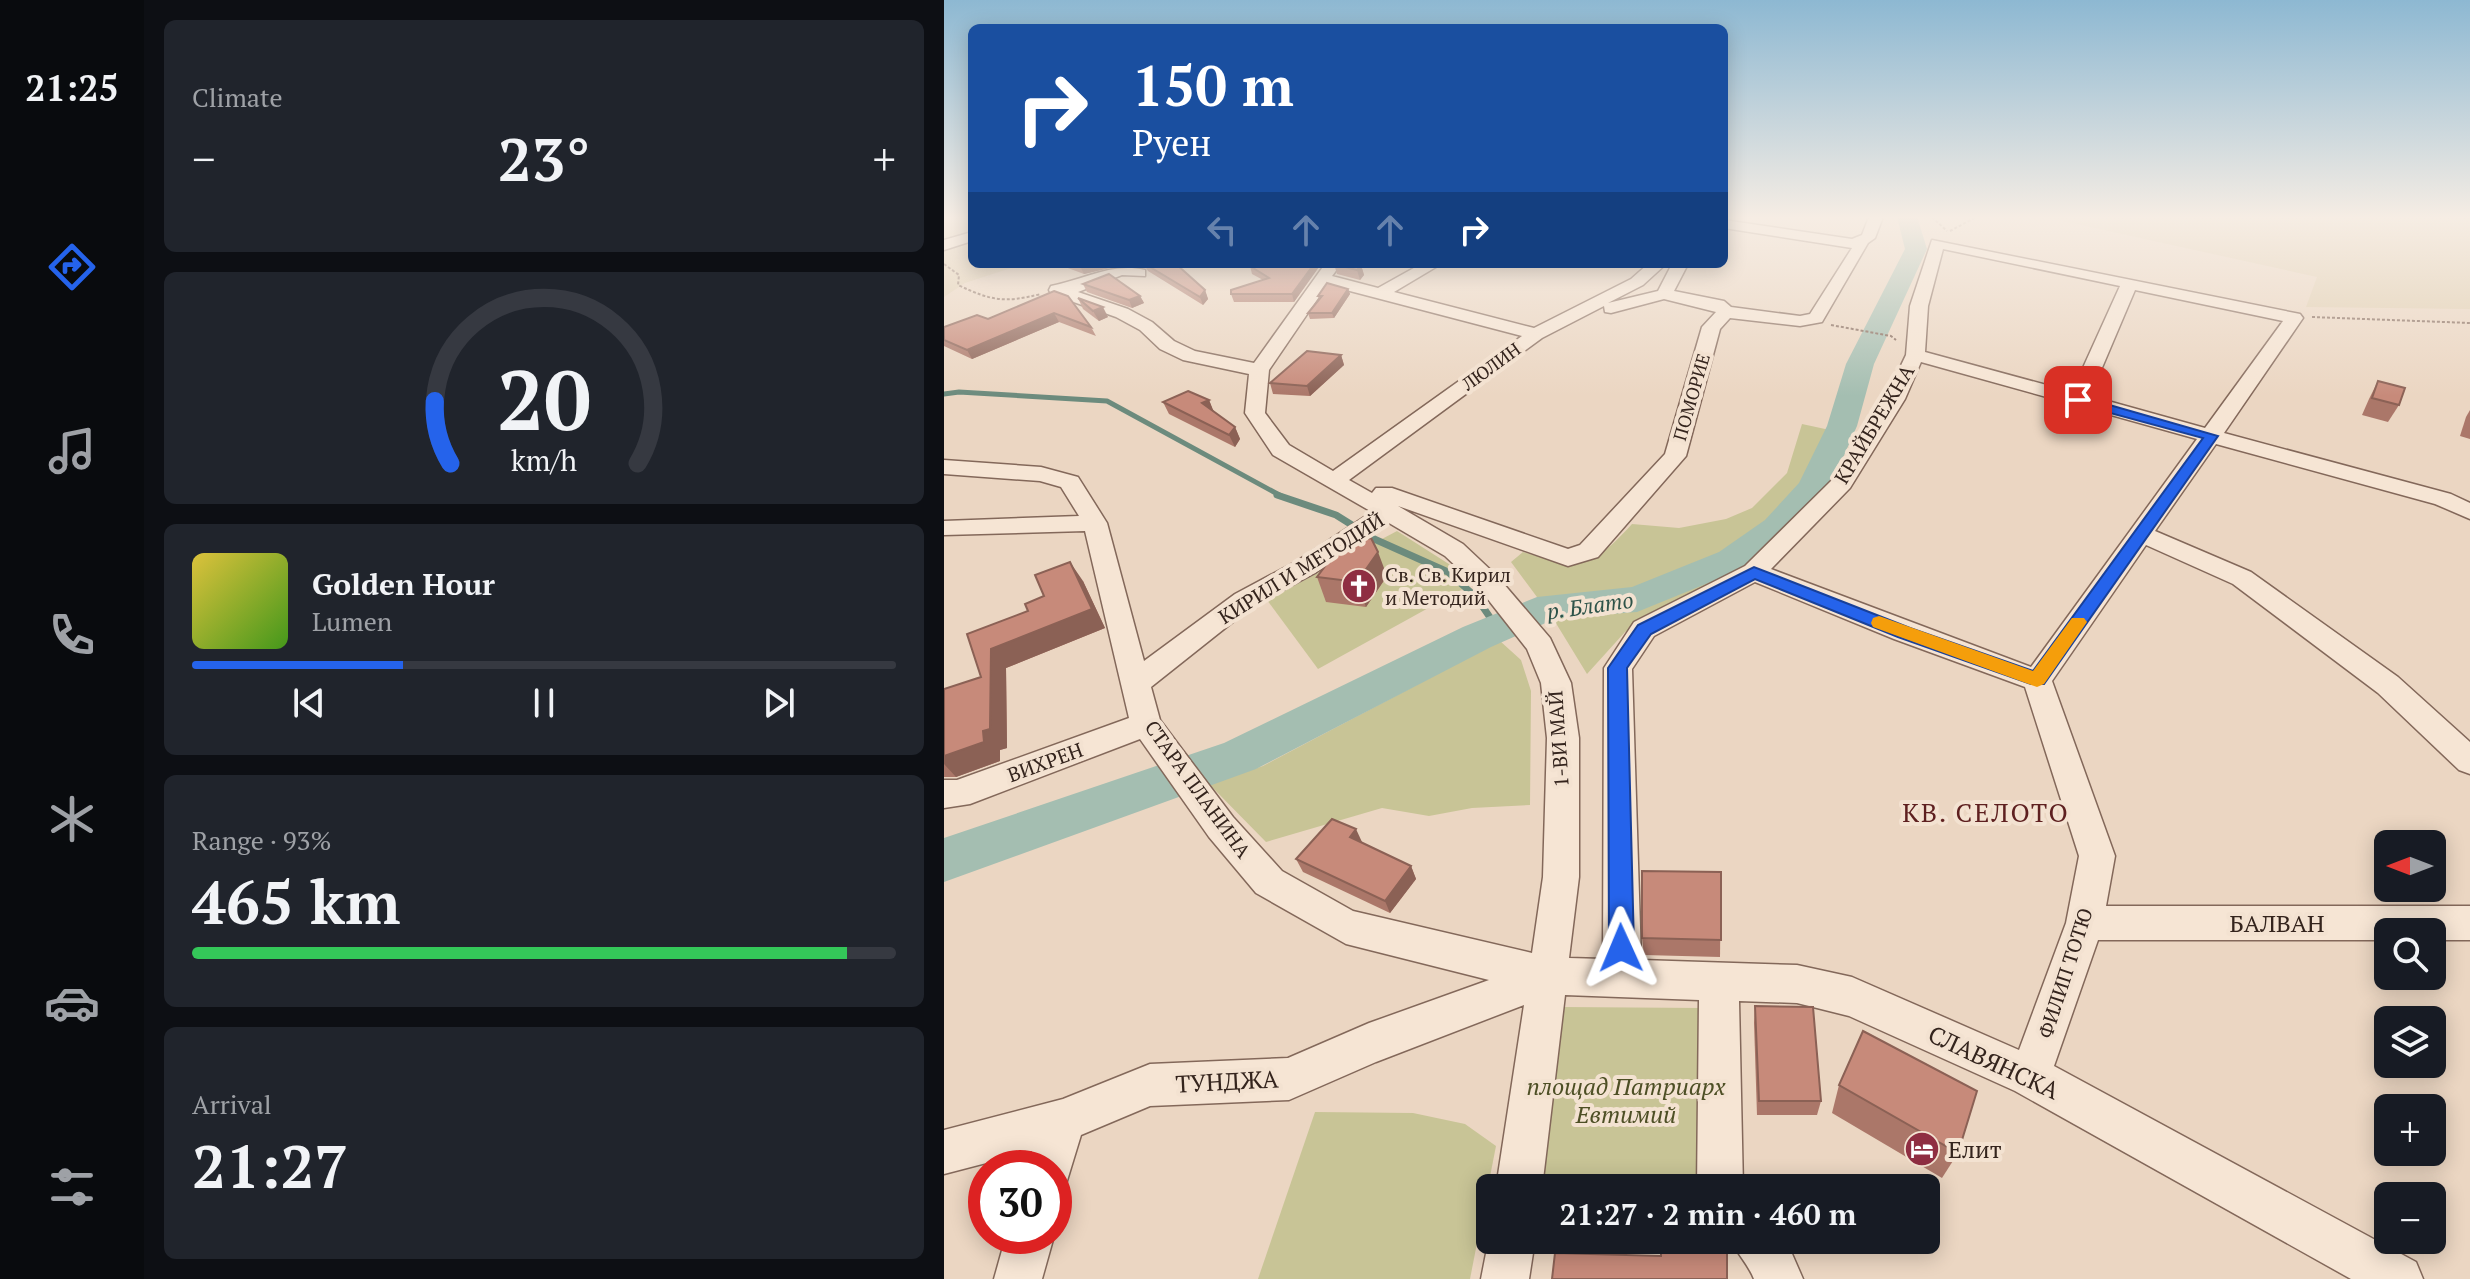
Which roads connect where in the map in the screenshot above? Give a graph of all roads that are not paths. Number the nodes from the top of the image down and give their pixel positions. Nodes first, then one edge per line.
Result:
1 (1102, 277) edge
2 (1325, 277) edge
3 (1339, 277) edge
4 (1410, 277) edge
5 (1619, 277) edge
6 (1643, 277) edge
7 (1673, 277) edge
8 (1842, 277) edge
9 (1927, 277) edge
10 (2107, 277) edge
11 (2130, 283) junction
12 (1379, 294) junction
13 (1664, 294) junction
14 (1726, 312) junction
15 (1547, 328) junction
16 (1915, 355) junction
17 (1259, 370) junction
18 (2078, 400) junction
19 (2211, 436) junction
20 (944, 467) edge
21 (1332, 482) junction
22 (2470, 509) edge
23 (1390, 511) junction
24 (1095, 523) junction
25 (944, 528) edge
26 (2141, 534) junction
27 (1754, 572) junction
28 (2037, 680) junction
29 (1135, 684) junction
30 (1146, 724) junction
31 (2470, 761) edge
32 (944, 794) edge
33 (2085, 923) junction
34 (2470, 923) edge
35 (1550, 976) junction
36 (1622, 979) junction
37 (1719, 983) junction
38 (2030, 1076) junction
39 (1063, 1121) junction
40 (1055, 1150) edge
41 (944, 1152) edge
42 (1521, 1174) edge
43 (1720, 1174) edge
44 (1025, 1254) edge
45 (1509, 1254) edge
46 (1768, 1254) edge
47 (1018, 1279) edge
48 (1505, 1279) edge
49 (1779, 1279) edge
50 (2399, 1279) edge

1 - 17 street
2 - 17 street, 1-ВИ МАЙ
3 - 12 street
4 - 12 street
5 - 15 street
6 - 15 street, ЛЮЛИН
7 - 13 street
8 - 14 street
9 - 16 street, КРАЙБРЕЖНА
10 - 11 street
11 - 18 street
11 - 19 street
12 - 15 street
13 - 14 street
13 - 15 street
14 - 21 street, ПОМОРИЕ
15 - 21 street, ЛЮЛИН
16 - 18 street
16 - 27 street, КРАЙБРЕЖНА
17 - 21 street, 1-ВИ МАЙ
18 - 19 street
19 - 22 street
19 - 26 street
20 - 24 street, СТАРА ПЛАНИНА
21 - 23 street, 1-ВИ МАЙ
23 - 29 street, КИРИЛ И МЕТОДИЙ
23 - 35 street, 1-ВИ МАЙ
24 - 25 street
24 - 29 street, СТАРА ПЛАНИНА
26 - 28 street
26 - 31 street
27 - 28 street
27 - 36 street, КРАЙБРЕЖНА
28 - 33 street, ФИЛИП ТОТЮ
29 - 30 street, СТАРА ПЛАНИНА
30 - 32 street, ВИХРЕН
30 - 35 street, СТАРА ПЛАНИНА
33 - 34 street, БАЛВАН
33 - 38 street, ФИЛИП ТОТЮ
35 - 36 street, СЛАВЯНСКА
35 - 39 street, ТУНДЖА
35 - 42 street, 1-ВИ МАЙ
36 - 37 street, СЛАВЯНСКА
37 - 38 street, СЛАВЯНСКА
37 - 43 street
38 - 50 street, СЛАВЯНСКА
39 - 40 street
39 - 41 street, ТУНДЖА
44 - 47 street
45 - 48 street
46 - 49 street

